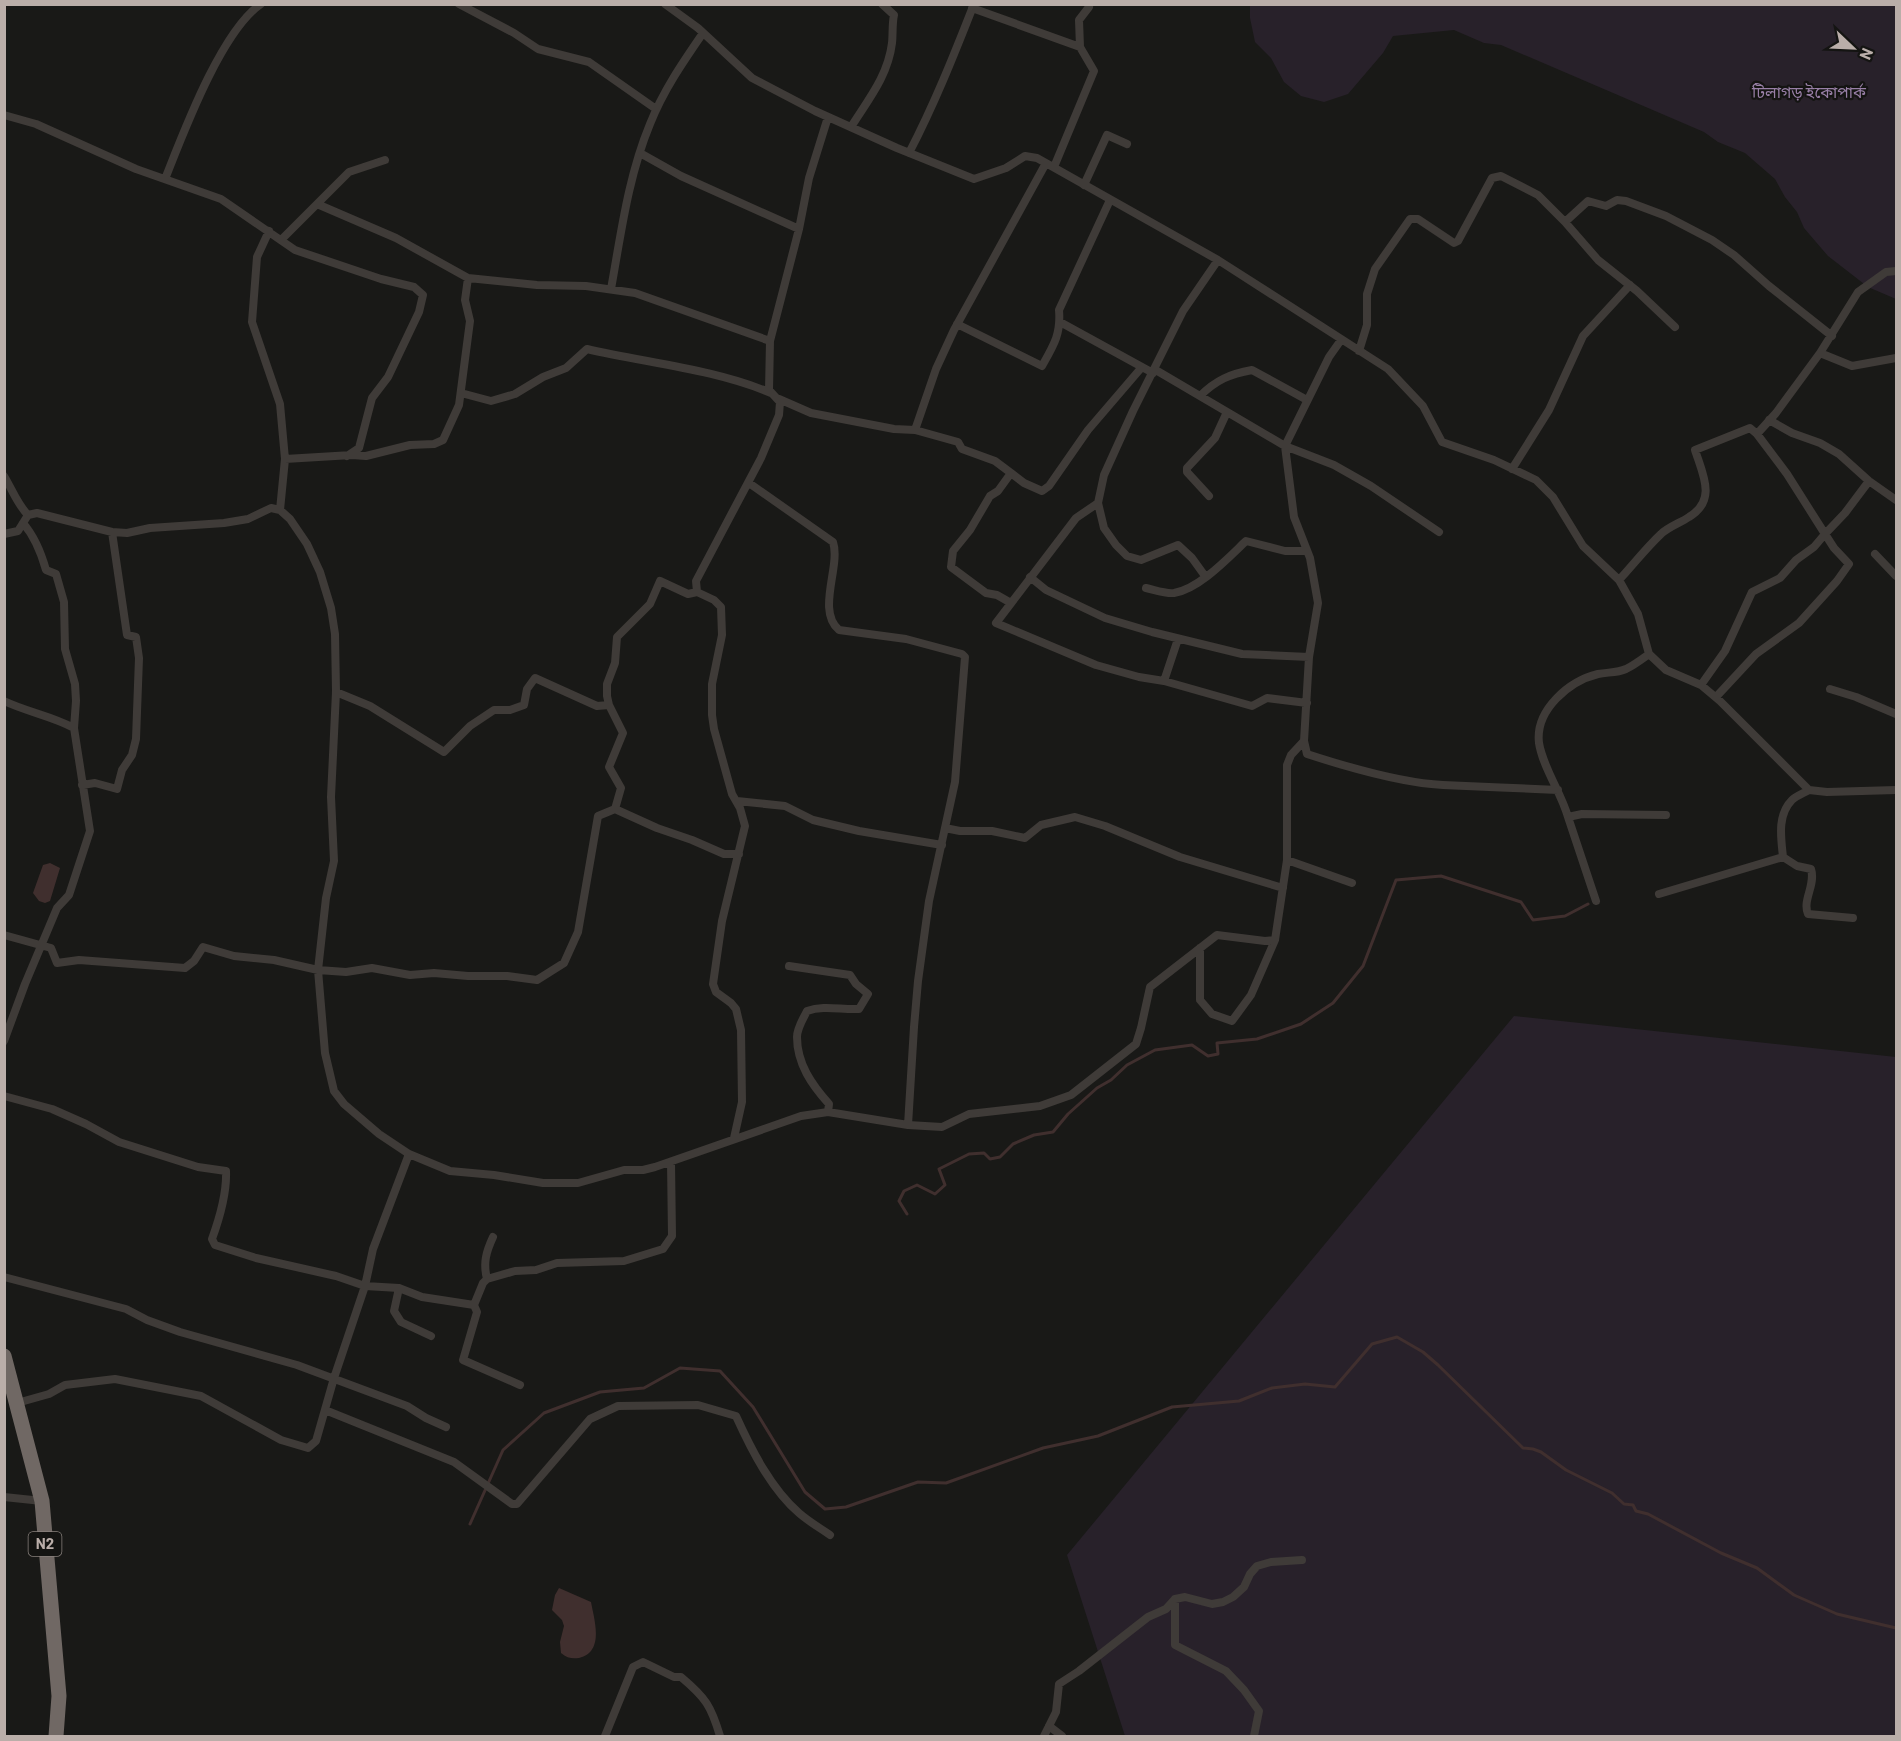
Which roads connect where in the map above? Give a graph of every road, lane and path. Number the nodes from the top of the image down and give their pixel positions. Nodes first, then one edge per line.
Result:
1 (261, 4) edge
2 (459, 4) edge
3 (665, 4) edge
4 (882, 4) edge
5 (973, 6) edge
6 (1089, 7) dead end
7 (703, 33) junction
8 (1080, 47) junction
9 (656, 109) junction
10 (4, 115) edge
11 (828, 117) junction
12 (851, 127) junction
13 (1128, 144) dead end
14 (640, 153) junction
15 (909, 153) junction
16 (385, 160) dead end
17 (1050, 164) junction
18 (165, 179) junction
19 (1084, 185) junction
20 (1110, 200) junction
21 (317, 204) junction
22 (1564, 222) junction
23 (799, 229) junction
24 (269, 231) junction
25 (281, 240) junction
26 (1218, 260) junction
27 (1896, 271) edge
28 (468, 278) junction
29 (1630, 285) junction
30 (611, 289) junction
31 (1060, 322) junction
32 (957, 324) junction
33 (1675, 327) dead end
34 (1832, 336) junction
35 (1341, 340) junction
36 (770, 341) junction
37 (1359, 351) junction
38 (1820, 353) junction
39 (1896, 358) edge
40 (1142, 367) junction
41 (1154, 371) junction
42 (461, 393) junction
43 (771, 393) junction
44 (1200, 396) junction
45 (779, 399) junction
46 (1307, 400) junction
47 (1227, 412) junction
48 (1769, 420) junction
49 (915, 430) junction
50 (1756, 434) junction
51 (1285, 446) junction
52 (347, 456) junction
53 (285, 459) junction
54 (1512, 469) junction
55 (1011, 473) junction
56 (4, 476) edge
57 (1869, 481) junction
58 (749, 483) junction
59 (1209, 496) dead end
60 (1896, 500) edge
61 (1098, 503) junction
62 (280, 510) junction
63 (28, 515) junction
64 (22, 523) junction
65 (112, 532) junction
66 (1439, 532) dead end
67 (4, 534) edge
68 (1825, 534) junction
69 (1307, 552) junction
70 (1875, 554) dead end
71 (1205, 576) junction
72 (1896, 576) edge
73 (1030, 577) junction
74 (1619, 580) junction
75 (1146, 588) dead end
76 (697, 592) junction
77 (1011, 603) junction
78 (1178, 639) junction
79 (1649, 654) junction
80 (1310, 657) junction
81 (1164, 681) junction
82 (1701, 685) junction
83 (1830, 689) dead end
84 (336, 692) junction
85 (1716, 697) junction
86 (4, 701) edge
87 (1307, 703) junction
88 (609, 705) junction
89 (1896, 714) edge
90 (74, 728) junction
91 (1304, 741) junction
92 (82, 785) junction
93 (1558, 790) junction
94 (1809, 790) junction
95 (1896, 790) edge
96 (737, 801) junction
97 (615, 809) junction
98 (1666, 814) dead end
99 (1568, 817) junction
100 (945, 828) junction
101 (942, 846) junction
102 (739, 855) junction
103 (1783, 857) junction
104 (1287, 860) junction
105 (1352, 884) dead end
106 (1283, 888) junction
107 (1659, 894) dead end
108 (1596, 901) dead end
109 (1852, 918) dead end
110 (4, 935) edge
111 (1275, 940) junction
112 (41, 946) junction
113 (1200, 948) junction
114 (789, 966) dead end
115 (318, 970) junction
116 (4, 1041) edge
117 (4, 1096) edge
118 (828, 1112) junction
119 (908, 1125) junction
120 (734, 1138) junction
121 (409, 1154) junction
122 (671, 1162) junction
123 (494, 1237) dead end
124 (4, 1277) edge
125 (487, 1279) junction
126 (365, 1286) junction
127 (399, 1288) junction
128 (474, 1305) junction
129 (431, 1336) dead end
130 (4, 1356) edge
131 (334, 1378) junction
132 (520, 1384) dead end
133 (17, 1403) junction
134 (325, 1410) junction
135 (446, 1427) dead end
136 (4, 1497) edge
137 (42, 1501) junction
138 (830, 1535) dead end
139 (1302, 1560) dead end
140 (1175, 1599) junction
141 (1049, 1726) junction
142 (56, 1737) edge
143 (605, 1737) edge
144 (720, 1737) edge
145 (1044, 1737) edge
146 (1062, 1737) edge
147 (1254, 1737) edge

1 - 18 street
2 - 9 street
3 - 7 street
4 - 12 street
5 - 8 street
5 - 15 street
6 - 8 street
7 - 9 street
7 - 11 street
8 - 17 street
9 - 14 street
10 - 18 street
11 - 12 street
11 - 23 street
12 - 15 street
13 - 19 street
14 - 23 street
14 - 30 street
15 - 17 street
16 - 21 street
17 - 19 street
17 - 32 street
18 - 24 street
19 - 20 street
20 - 26 street
20 - 31 street
21 - 25 street
21 - 28 street
22 - 29 street
22 - 34 street
22 - 37 street
23 - 36 street
24 - 25 street
24 - 53 street
25 - 52 street
26 - 35 street
26 - 41 street
27 - 34 street
28 - 30 street
28 - 42 street
29 - 33 street
29 - 54 street
30 - 36 street
31 - 32 street
31 - 40 street
32 - 49 street
34 - 38 street
35 - 37 street
35 - 46 street
36 - 43 street
37 - 54 street
38 - 39 street
38 - 48 street
40 - 41 street
40 - 55 street
41 - 44 street
41 - 61 street
42 - 43 street
42 - 52 street
43 - 45 street
44 - 46 street
44 - 47 street
45 - 49 street
45 - 58 street
46 - 51 street
47 - 51 street
47 - 59 street
48 - 50 street
48 - 57 street
49 - 55 street
50 - 68 street
50 - 74 street
51 - 66 street
51 - 69 street
52 - 53 street
53 - 62 street
54 - 74 street
55 - 77 street
56 - 63 street
57 - 60 street
57 - 68 street
58 - 76 street
58 - 100 street
61 - 71 street
61 - 73 street
62 - 65 street
62 - 84 street
63 - 64 street
63 - 65 street
64 - 67 street
64 - 90 street
65 - 92 street
68 - 82 street
68 - 85 street
69 - 71 street
69 - 80 street
70 - 72 street
71 - 75 street
73 - 77 street
73 - 78 street
74 - 79 street
76 - 88 street
76 - 96 street
77 - 81 street
78 - 80 street
78 - 81 street
79 - 82 street
79 - 93 street
80 - 87 street
81 - 87 street
82 - 85 street
83 - 89 street
84 - 88 street
84 - 115 street
85 - 94 street
86 - 90 street
87 - 91 street
88 - 97 street
90 - 92 street
91 - 93 street
91 - 104 street
92 - 112 street
93 - 99 street
94 - 95 street
94 - 103 street
96 - 101 street
96 - 102 street
97 - 102 street
97 - 115 street
98 - 99 street
99 - 108 street
100 - 101 street
100 - 106 street
101 - 119 street
102 - 120 street
103 - 107 street
103 - 109 street
104 - 105 street
104 - 106 street
106 - 111 street
110 - 112 street
111 - 113 street
111 - 113 street
112 - 115 street
112 - 116 street
113 - 119 street
114 - 118 street
115 - 121 street
117 - 126 street
118 - 119 street
118 - 120 street
120 - 122 street
121 - 122 street
121 - 126 street
122 - 125 street
123 - 125 street
124 - 131 street
125 - 128 street
126 - 127 street
126 - 131 street
127 - 128 street
127 - 129 street
128 - 132 street
130 - 133 highway, N2
131 - 134 street
131 - 135 street
133 - 134 street
133 - 137 highway, N2
134 - 138 street
136 - 137 street
137 - 142 highway, N2
139 - 140 street
140 - 141 street
140 - 147 street
141 - 145 street
141 - 146 street
143 - 144 street

